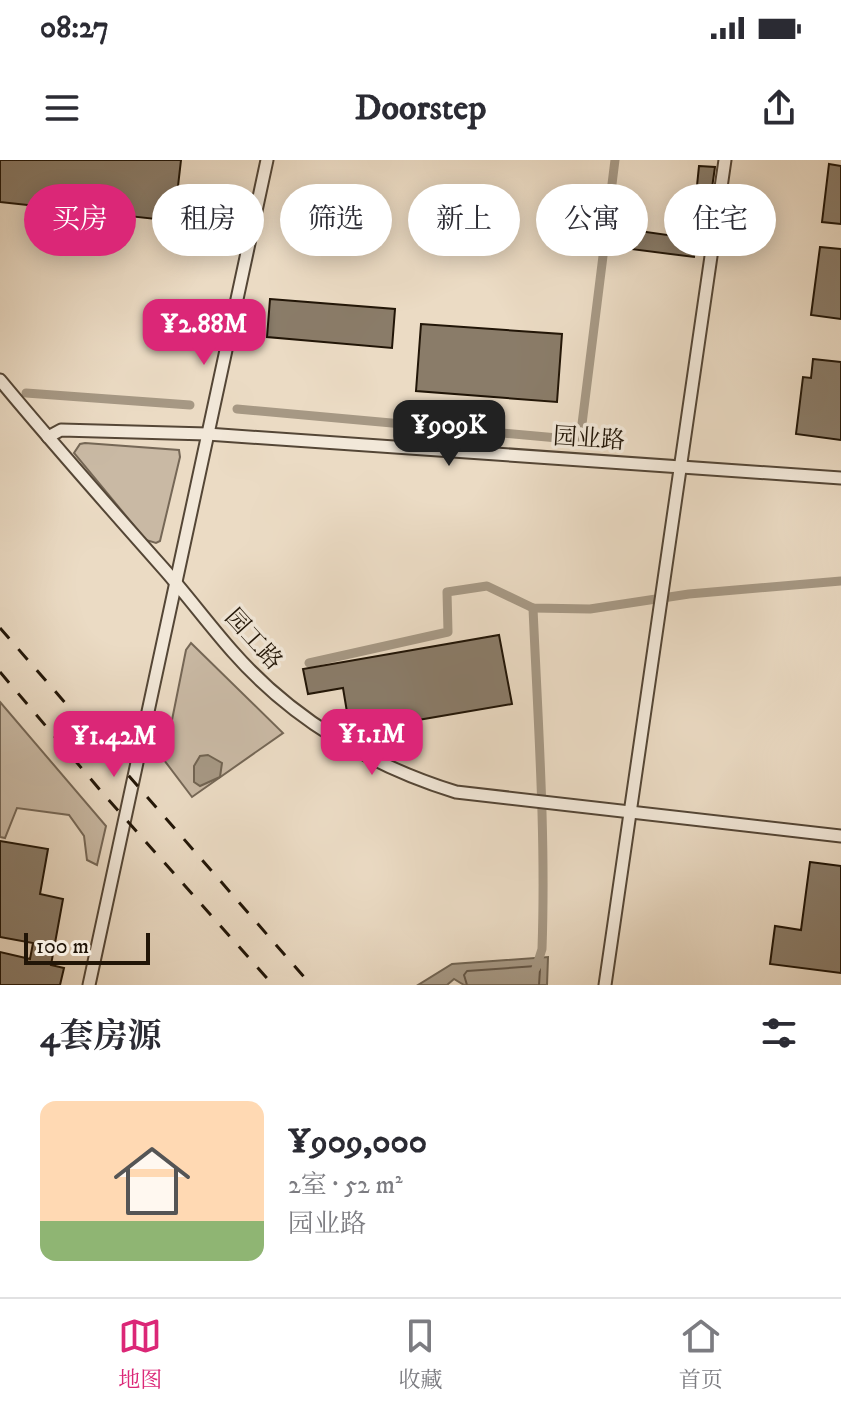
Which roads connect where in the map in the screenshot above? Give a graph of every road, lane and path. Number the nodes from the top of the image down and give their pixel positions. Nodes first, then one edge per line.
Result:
1 (267, 160) edge
2 (725, 160) edge
3 (0, 380) edge
4 (207, 434) junction
5 (48, 437) junction
6 (681, 467) junction
7 (841, 478) edge
8 (175, 581) junction
9 (631, 813) junction
10 (841, 836) edge
11 (605, 984) edge
12 (89, 985) edge

1 - 4 street
2 - 6 street
3 - 5 street, 园工路
4 - 5 street, 园业路
4 - 6 street, 园业路
4 - 8 street
5 - 8 street, 园工路
6 - 7 street, 园业路
6 - 9 street
8 - 9 street, 园工路
8 - 12 street
9 - 10 street, 园工路
9 - 11 street

